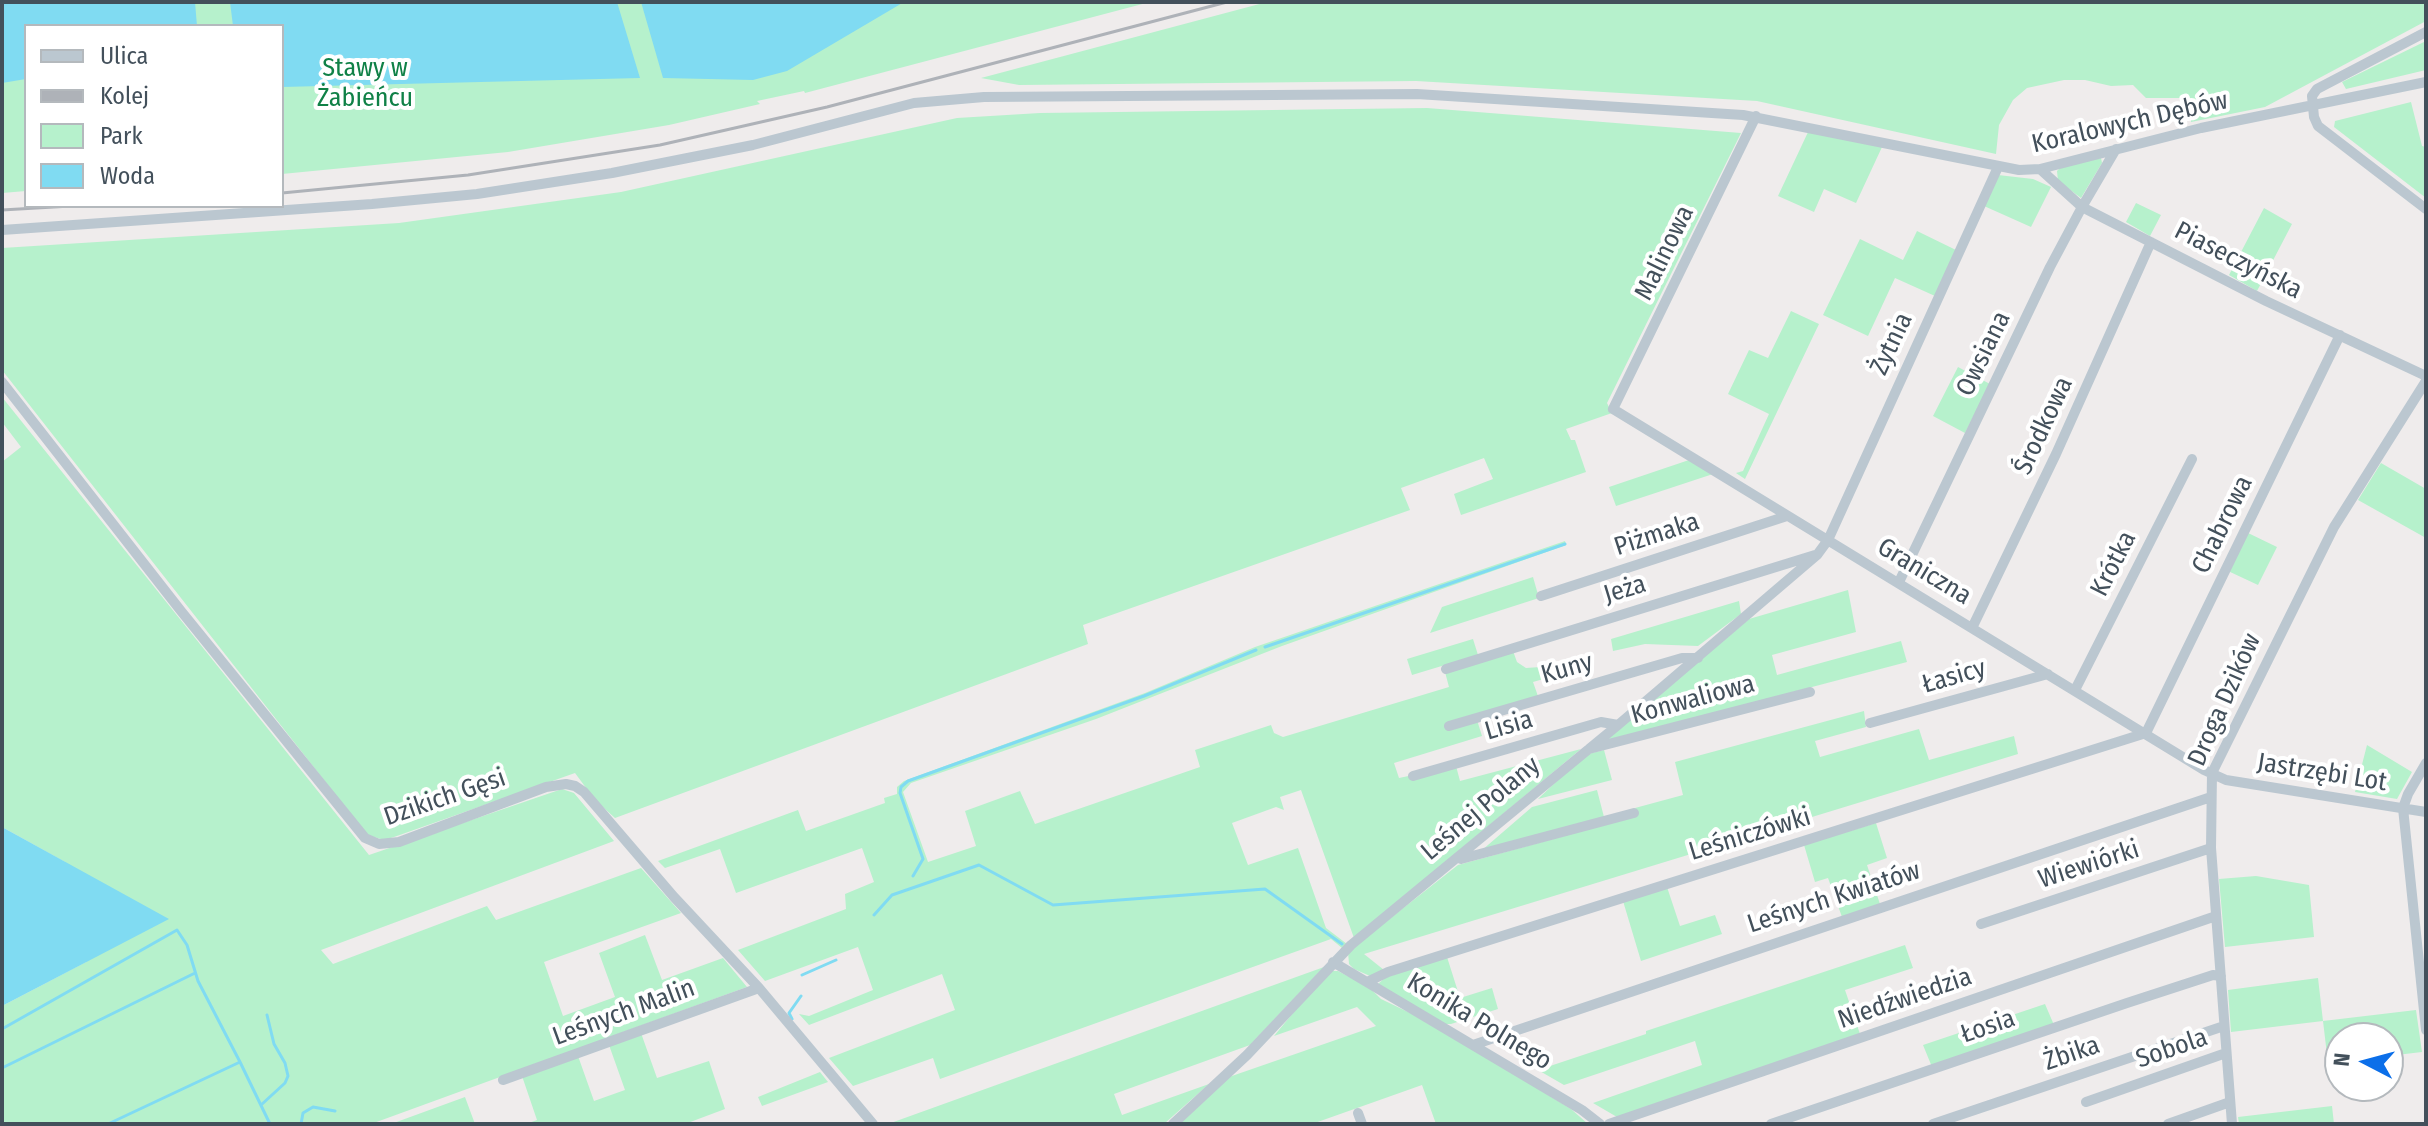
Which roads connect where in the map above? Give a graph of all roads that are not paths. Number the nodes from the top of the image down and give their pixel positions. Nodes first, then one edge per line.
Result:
1 (2426, 32) edge
2 (2426, 82) edge
3 (2312, 105) junction
4 (1756, 116) junction
5 (2116, 149) junction
6 (1998, 167) junction
7 (2040, 169) junction
8 (2082, 207) junction
9 (2426, 209) edge
10 (2, 230) edge
11 (2151, 242) junction
12 (2340, 335) junction
13 (2426, 378) edge
14 (2, 382) edge
15 (1613, 409) joint
16 (2192, 459) dead end
17 (1787, 516) junction
18 (1828, 540) junction
19 (1817, 555) junction
20 (1899, 582) junction
21 (1541, 596) dead end
22 (1972, 628) junction
23 (1698, 658) junction
24 (1446, 669) dead end
25 (2048, 674) junction
26 (2075, 690) junction
27 (1810, 692) dead end
28 (1870, 723) dead end
29 (1618, 725) junction
30 (1449, 726) dead end
31 (2146, 733) junction
32 (1587, 749) junction
33 (2426, 763) edge
34 (2212, 773) junction
35 (1413, 776) dead end
36 (2211, 797) junction
37 (2403, 808) junction
38 (2426, 812) edge
39 (1634, 813) dead end
40 (2211, 848) junction
41 (1455, 860) junction
42 (2216, 916) junction
43 (1981, 924) dead end
44 (1333, 962) junction
45 (2221, 976) junction
46 (1367, 982) junction
47 (759, 988) junction
48 (2224, 1026) junction
49 (2426, 1030) edge
50 (1473, 1045) junction
51 (2226, 1053) junction
52 (503, 1080) dead end
53 (2086, 1102) dead end
54 (2230, 1102) junction
55 (873, 1124) edge
56 (1173, 1124) edge
57 (1600, 1124) edge
58 (1609, 1124) edge
59 (1771, 1124) edge
60 (1933, 1124) edge
61 (2168, 1124) edge
62 (2232, 1124) edge

1 - 3 street
2 - 3 street, Koralowych Dębów
3 - 5 street, Koralowych Dębów
3 - 9 street
4 - 6 street, Koralowych Dębów
4 - 10 street, Koralowych Dębów
4 - 15 street, Malinowa
5 - 7 street, Koralowych Dębów
5 - 8 street, Owsiana
6 - 7 street, Koralowych Dębów
6 - 18 street, Żytnia
7 - 8 street, Piaseczyńska
8 - 11 street, Piaseczyńska
8 - 20 street, Owsiana
11 - 12 street, Piaseczyńska
11 - 22 street, Środkowa
12 - 13 street, Piaseczyńska
12 - 31 street, Chabrowa
13 - 34 street, Droga Dzików
14 - 47 street, Dzikich Gęsi
15 - 17 street, Graniczna
16 - 26 street, Krótka
17 - 18 street, Graniczna
17 - 21 street, Piżmaka
18 - 19 street, Leśnej Polany
18 - 20 street, Graniczna
19 - 23 street, Leśnej Polany
19 - 24 street, Jeża
20 - 22 street, Graniczna
22 - 25 street, Graniczna
23 - 29 street, Leśnej Polany
23 - 30 street, Kuny
25 - 26 street, Graniczna
25 - 28 street, Łasicy
26 - 31 street, Graniczna
27 - 32 street, Konwaliowa
29 - 32 street, Leśnej Polany
29 - 35 street, Lisia
31 - 34 street, Graniczna
31 - 46 street, Leśniczówki
32 - 41 street, Leśnej Polany
33 - 37 street
34 - 36 street, Droga Dzików
34 - 37 street, Jastrzębi Lot
36 - 40 street, Droga Dzików
36 - 50 street, Leśnych Kwiatów
37 - 38 street, Jastrzębi Lot
37 - 49 street
39 - 41 street
40 - 42 street, Droga Dzików
40 - 43 street, Wiewiórki
41 - 44 street, Leśnej Polany
42 - 45 street, Droga Dzików
42 - 58 street, Niedźwiedzia
44 - 46 street, Konika Polnego
44 - 56 street, Leśnej Polany
45 - 48 street, Droga Dzików
45 - 59 street, Łosia
46 - 50 street, Konika Polnego
47 - 52 street, Leśnych Malin
47 - 55 street, Dzikich Gęsi
48 - 51 street, Droga Dzików
48 - 60 street, Żbika
50 - 57 street, Konika Polnego
51 - 53 street, Sobola
51 - 54 street, Droga Dzików
54 - 61 street
54 - 62 street, Droga Dzików

